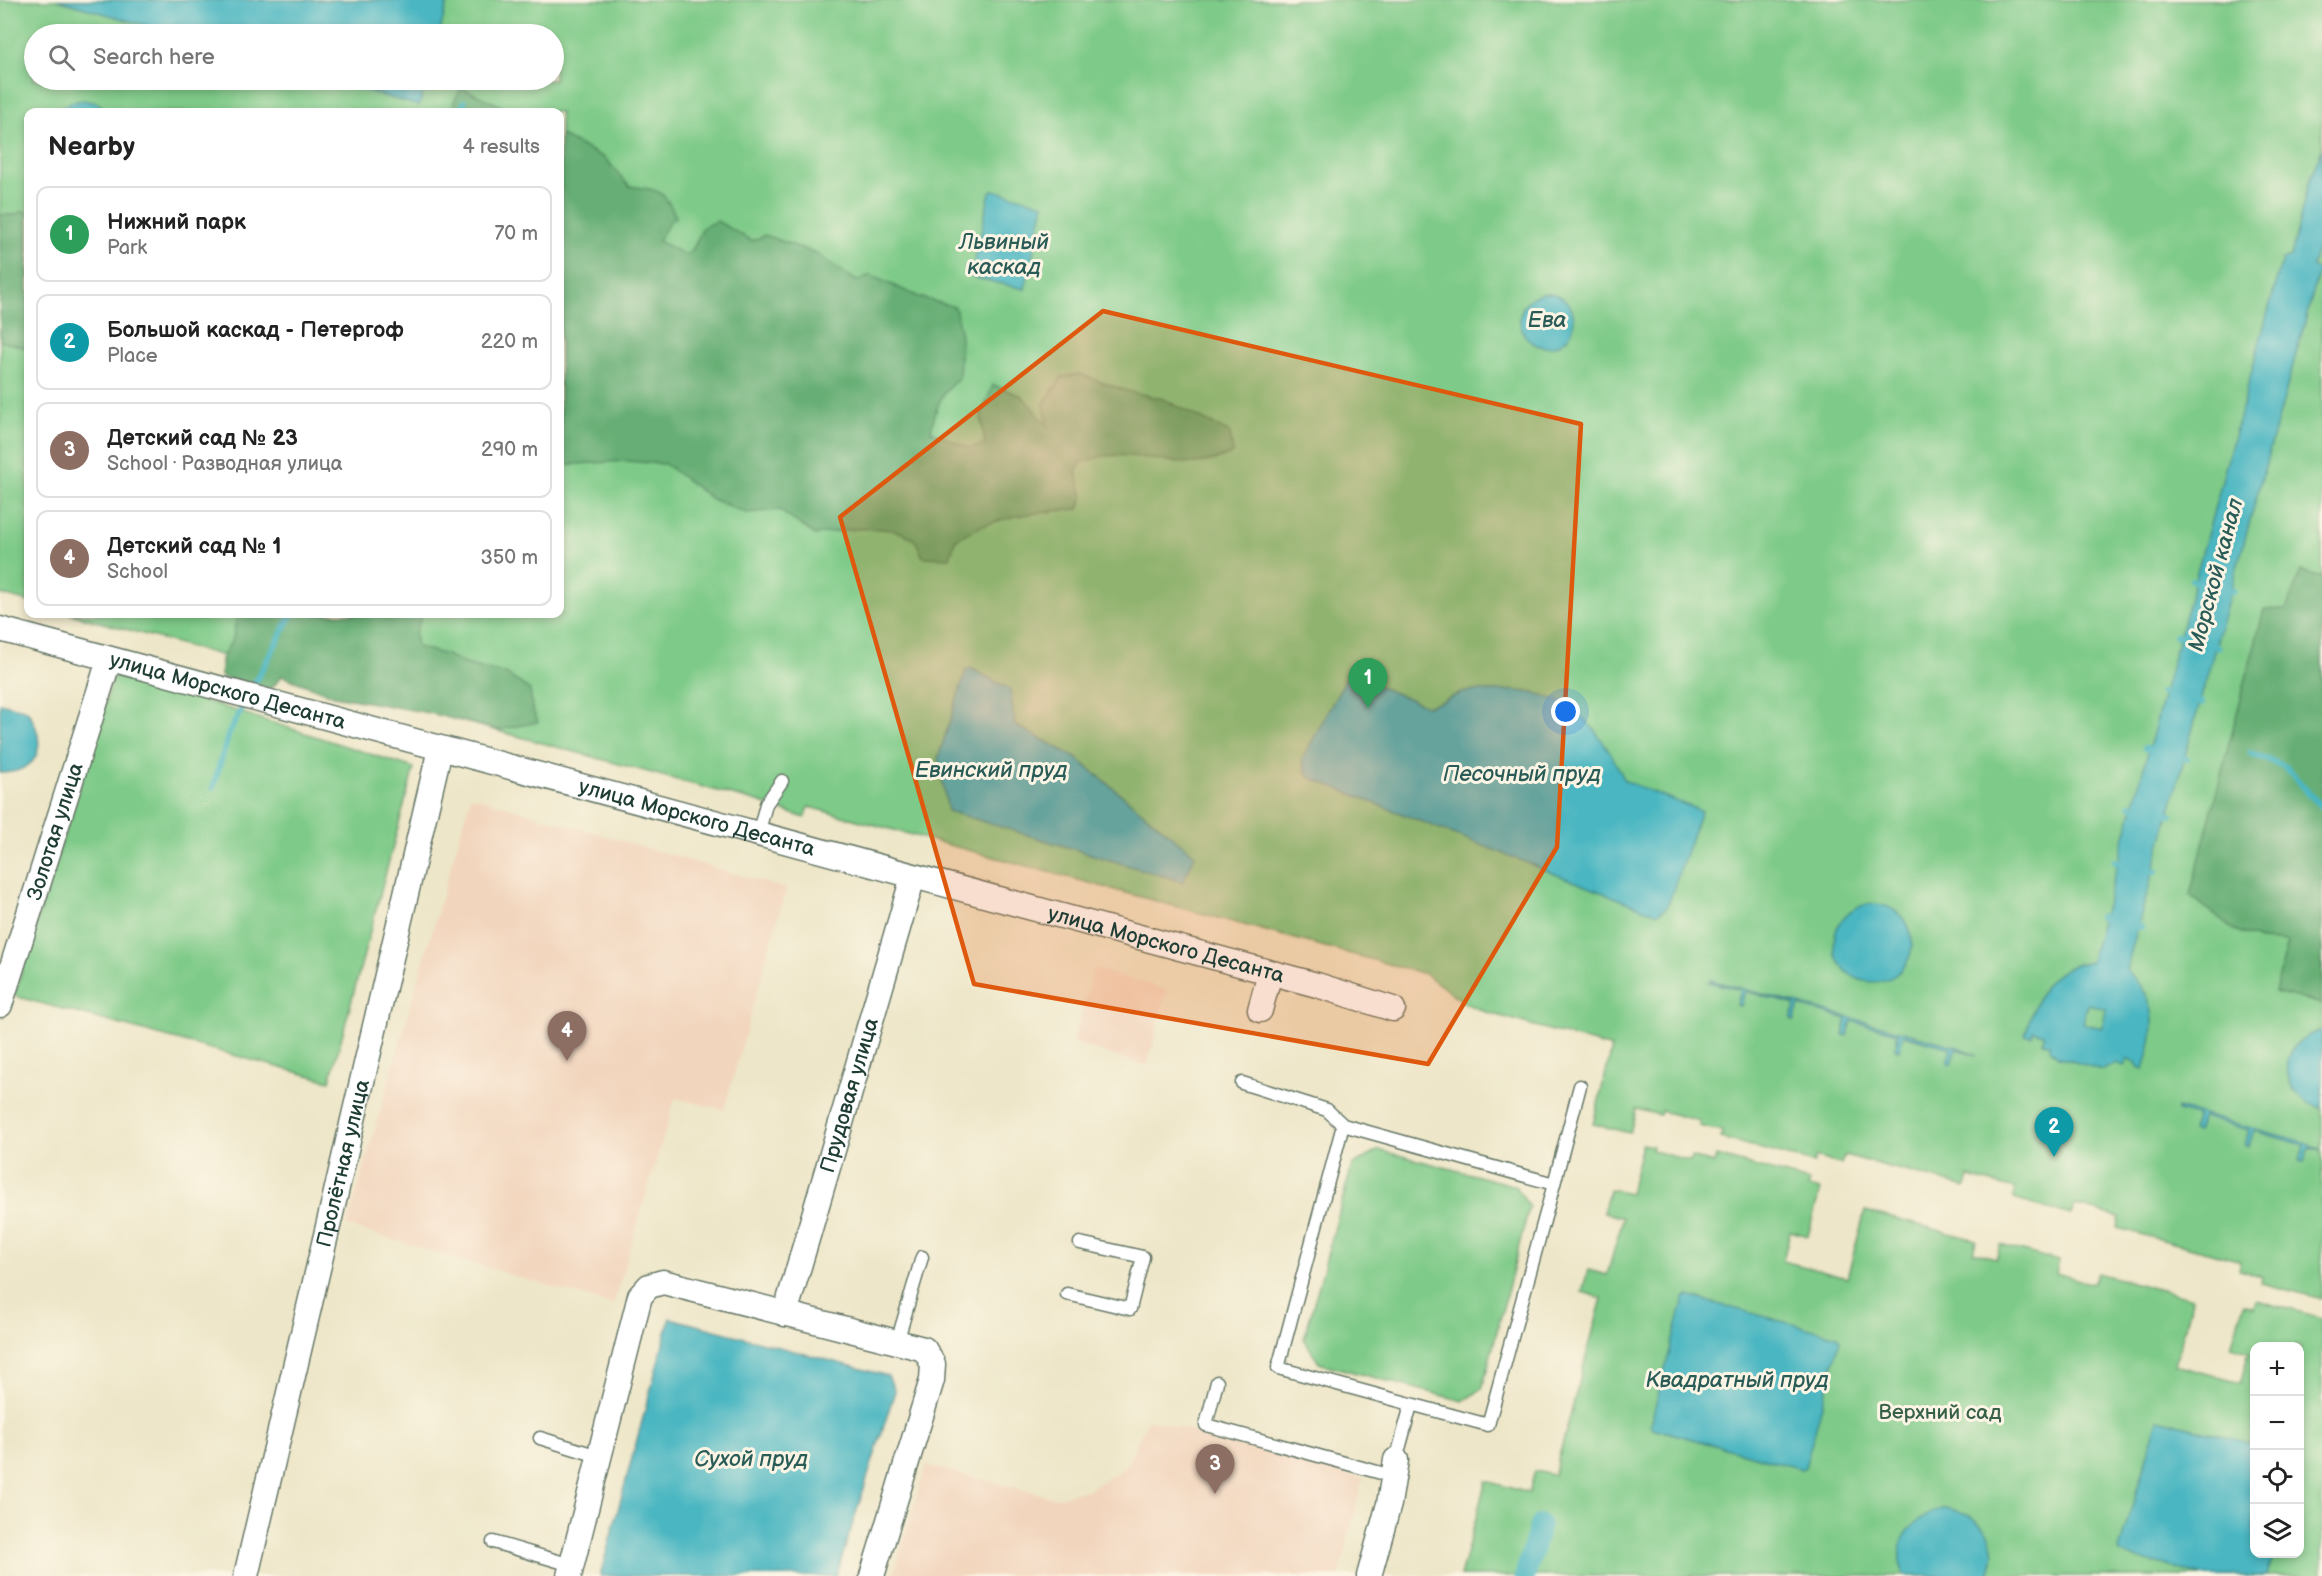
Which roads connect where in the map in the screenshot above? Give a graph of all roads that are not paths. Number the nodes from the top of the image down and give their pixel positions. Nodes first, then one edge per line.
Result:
1 (0, 629) edge
2 (109, 660) junction
3 (440, 750) junction
4 (782, 781) dead end
5 (758, 835) junction
6 (913, 877) junction
7 (1270, 973) junction
8 (0, 1005) edge
9 (1393, 1009) dead end
10 (1260, 1010) dead end
11 (1242, 1083) dead end
12 (1580, 1086) dead end
13 (1343, 1125) junction
14 (1554, 1184) junction
15 (1080, 1244) dead end
16 (922, 1257) dead end
17 (1067, 1294) dead end
18 (785, 1314) junction
19 (897, 1342) junction
20 (1217, 1382) dead end
21 (1411, 1405) junction
22 (540, 1438) dead end
23 (598, 1456) junction
24 (1394, 1468) junction
25 (493, 1542) dead end
26 (570, 1570) edge
27 (246, 1576) edge
28 (872, 1576) edge
29 (1369, 1576) edge

1 - 2 street, улица Морского Десанта
2 - 3 street, улица Морского Десанта
2 - 8 street, Золотая улица
3 - 5 street, улица Морского Десанта
3 - 27 street, Пролётная улица
4 - 5 lane
5 - 6 street, улица Морского Десанта
6 - 7 street, улица Морского Десанта
6 - 18 street, Прудовая улица
7 - 9 street, улица Морского Десанта
7 - 10 street
11 - 13 lane
12 - 14 lane
13 - 14 lane
13 - 21 lane
14 - 21 lane
15 - 17 lane
16 - 19 lane
18 - 19 street
18 - 23 street
19 - 28 street
20 - 24 lane
21 - 24 lane
22 - 23 lane
23 - 26 street
24 - 29 street
25 - 26 lane

